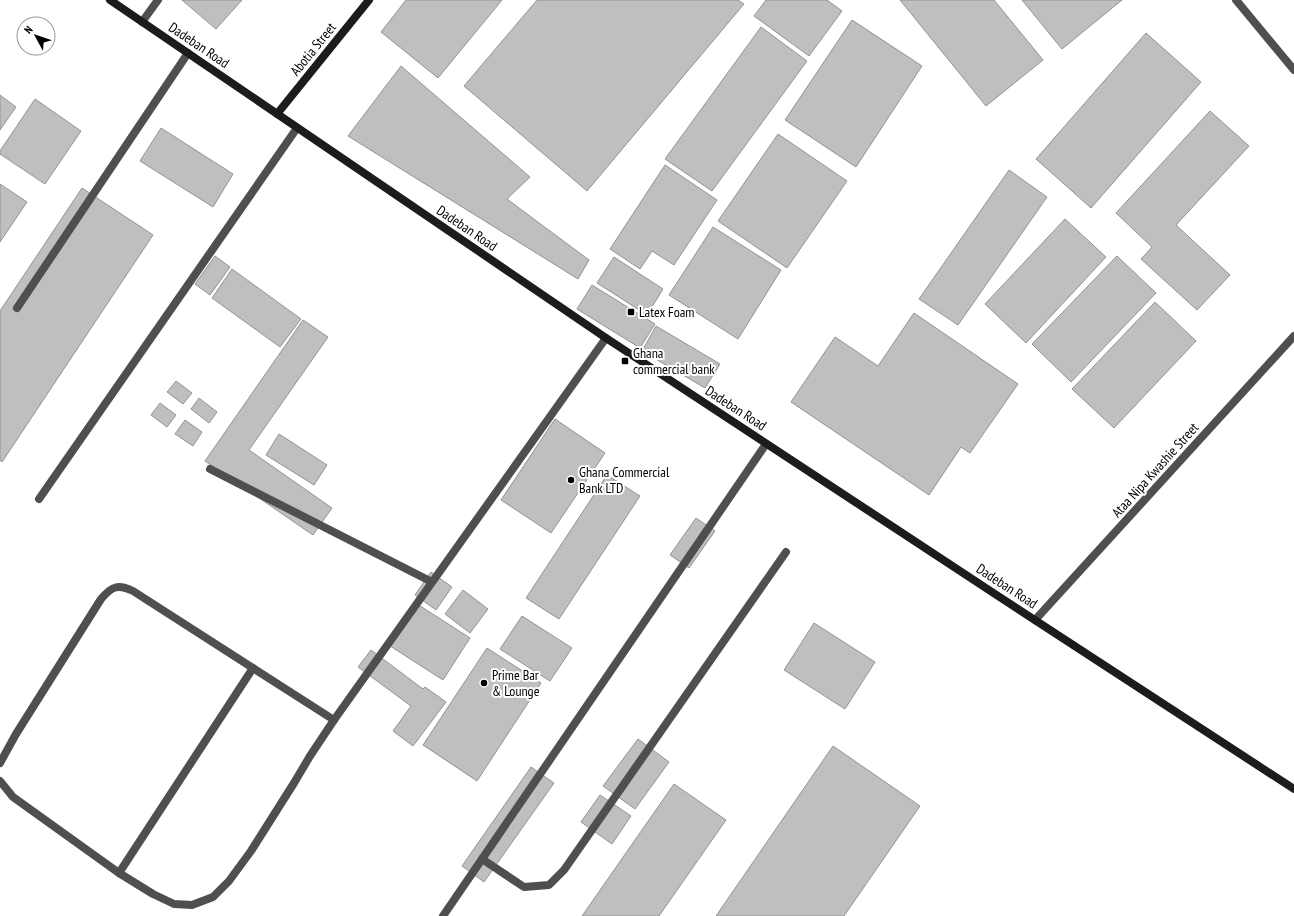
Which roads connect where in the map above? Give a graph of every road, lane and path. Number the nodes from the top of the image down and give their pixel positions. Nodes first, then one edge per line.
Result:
1 (110, 0) edge
2 (158, 0) edge
3 (369, 0) edge
4 (1236, 0) edge
5 (142, 22) junction
6 (188, 53) junction
7 (1294, 70) edge
8 (277, 114) junction
9 (297, 128) junction
10 (17, 308) dead end
11 (1294, 336) edge
12 (606, 338) junction
13 (766, 444) junction
14 (210, 469) dead end
15 (39, 499) dead end
16 (786, 552) dead end
17 (432, 582) junction
18 (1035, 620) junction
19 (253, 668) junction
20 (334, 720) junction
21 (0, 763) edge
22 (0, 781) edge
23 (1294, 788) edge
24 (482, 858) junction
25 (119, 873) junction
26 (443, 916) edge

1 - 5 street, Dadeban Road
2 - 5 lane
3 - 8 street, Abotia Street
4 - 7 lane
5 - 6 street, Dadeban Road
6 - 8 street, Dadeban Road
6 - 10 lane
8 - 9 street, Dadeban Road
9 - 12 street, Dadeban Road
9 - 15 lane
11 - 18 lane, Ataa Nipa Kwashie Street
12 - 13 street, Dadeban Road
12 - 17 lane
13 - 18 street, Dadeban Road
13 - 24 lane
14 - 17 lane
16 - 24 lane
17 - 20 lane
18 - 23 street, Dadeban Road
19 - 20 lane
19 - 21 lane
19 - 25 lane
20 - 25 lane
22 - 25 lane
24 - 26 lane

